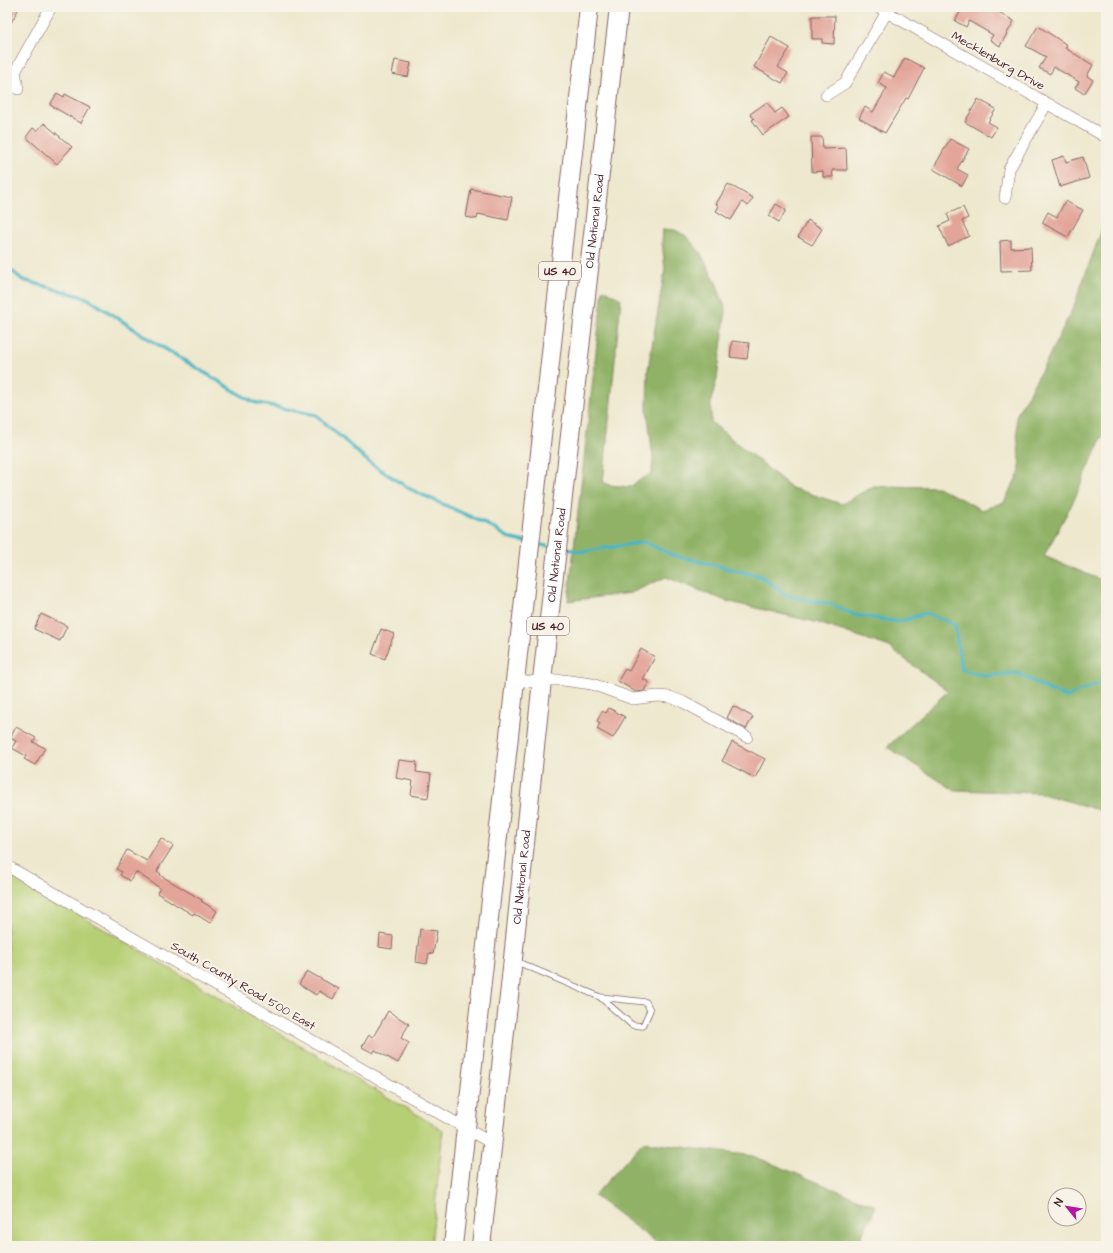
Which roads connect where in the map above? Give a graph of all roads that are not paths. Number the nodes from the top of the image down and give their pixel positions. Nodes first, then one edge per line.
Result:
1 (51, 7) edge
2 (589, 7) edge
3 (619, 7) edge
4 (882, 10) edge
5 (18, 89) dead end
6 (826, 95) dead end
7 (1047, 103) junction
8 (1106, 137) edge
9 (1005, 198) dead end
10 (516, 679) junction
11 (542, 680) junction
12 (747, 737) dead end
13 (7, 866) edge
14 (513, 960) junction
15 (600, 997) junction
16 (466, 1128) junction
17 (493, 1144) junction
18 (454, 1246) edge
19 (481, 1246) edge

1 - 5 street
2 - 10 main road, US 40
3 - 11 main road, Old National Road / US 40
4 - 6 street
4 - 7 street, Mecklenburg Drive
7 - 8 street, Mecklenburg Drive
7 - 9 street
10 - 11 street
10 - 16 main road, US 40
11 - 12 street
11 - 14 main road, Old National Road / US 40
13 - 16 street, South County Road 500 East
14 - 15 lane
14 - 17 main road, Old National Road / US 40
15 - 15 lane
16 - 17 street, South County Road 500 East
16 - 18 main road, US 40
17 - 19 main road, Old National Road / US 40

